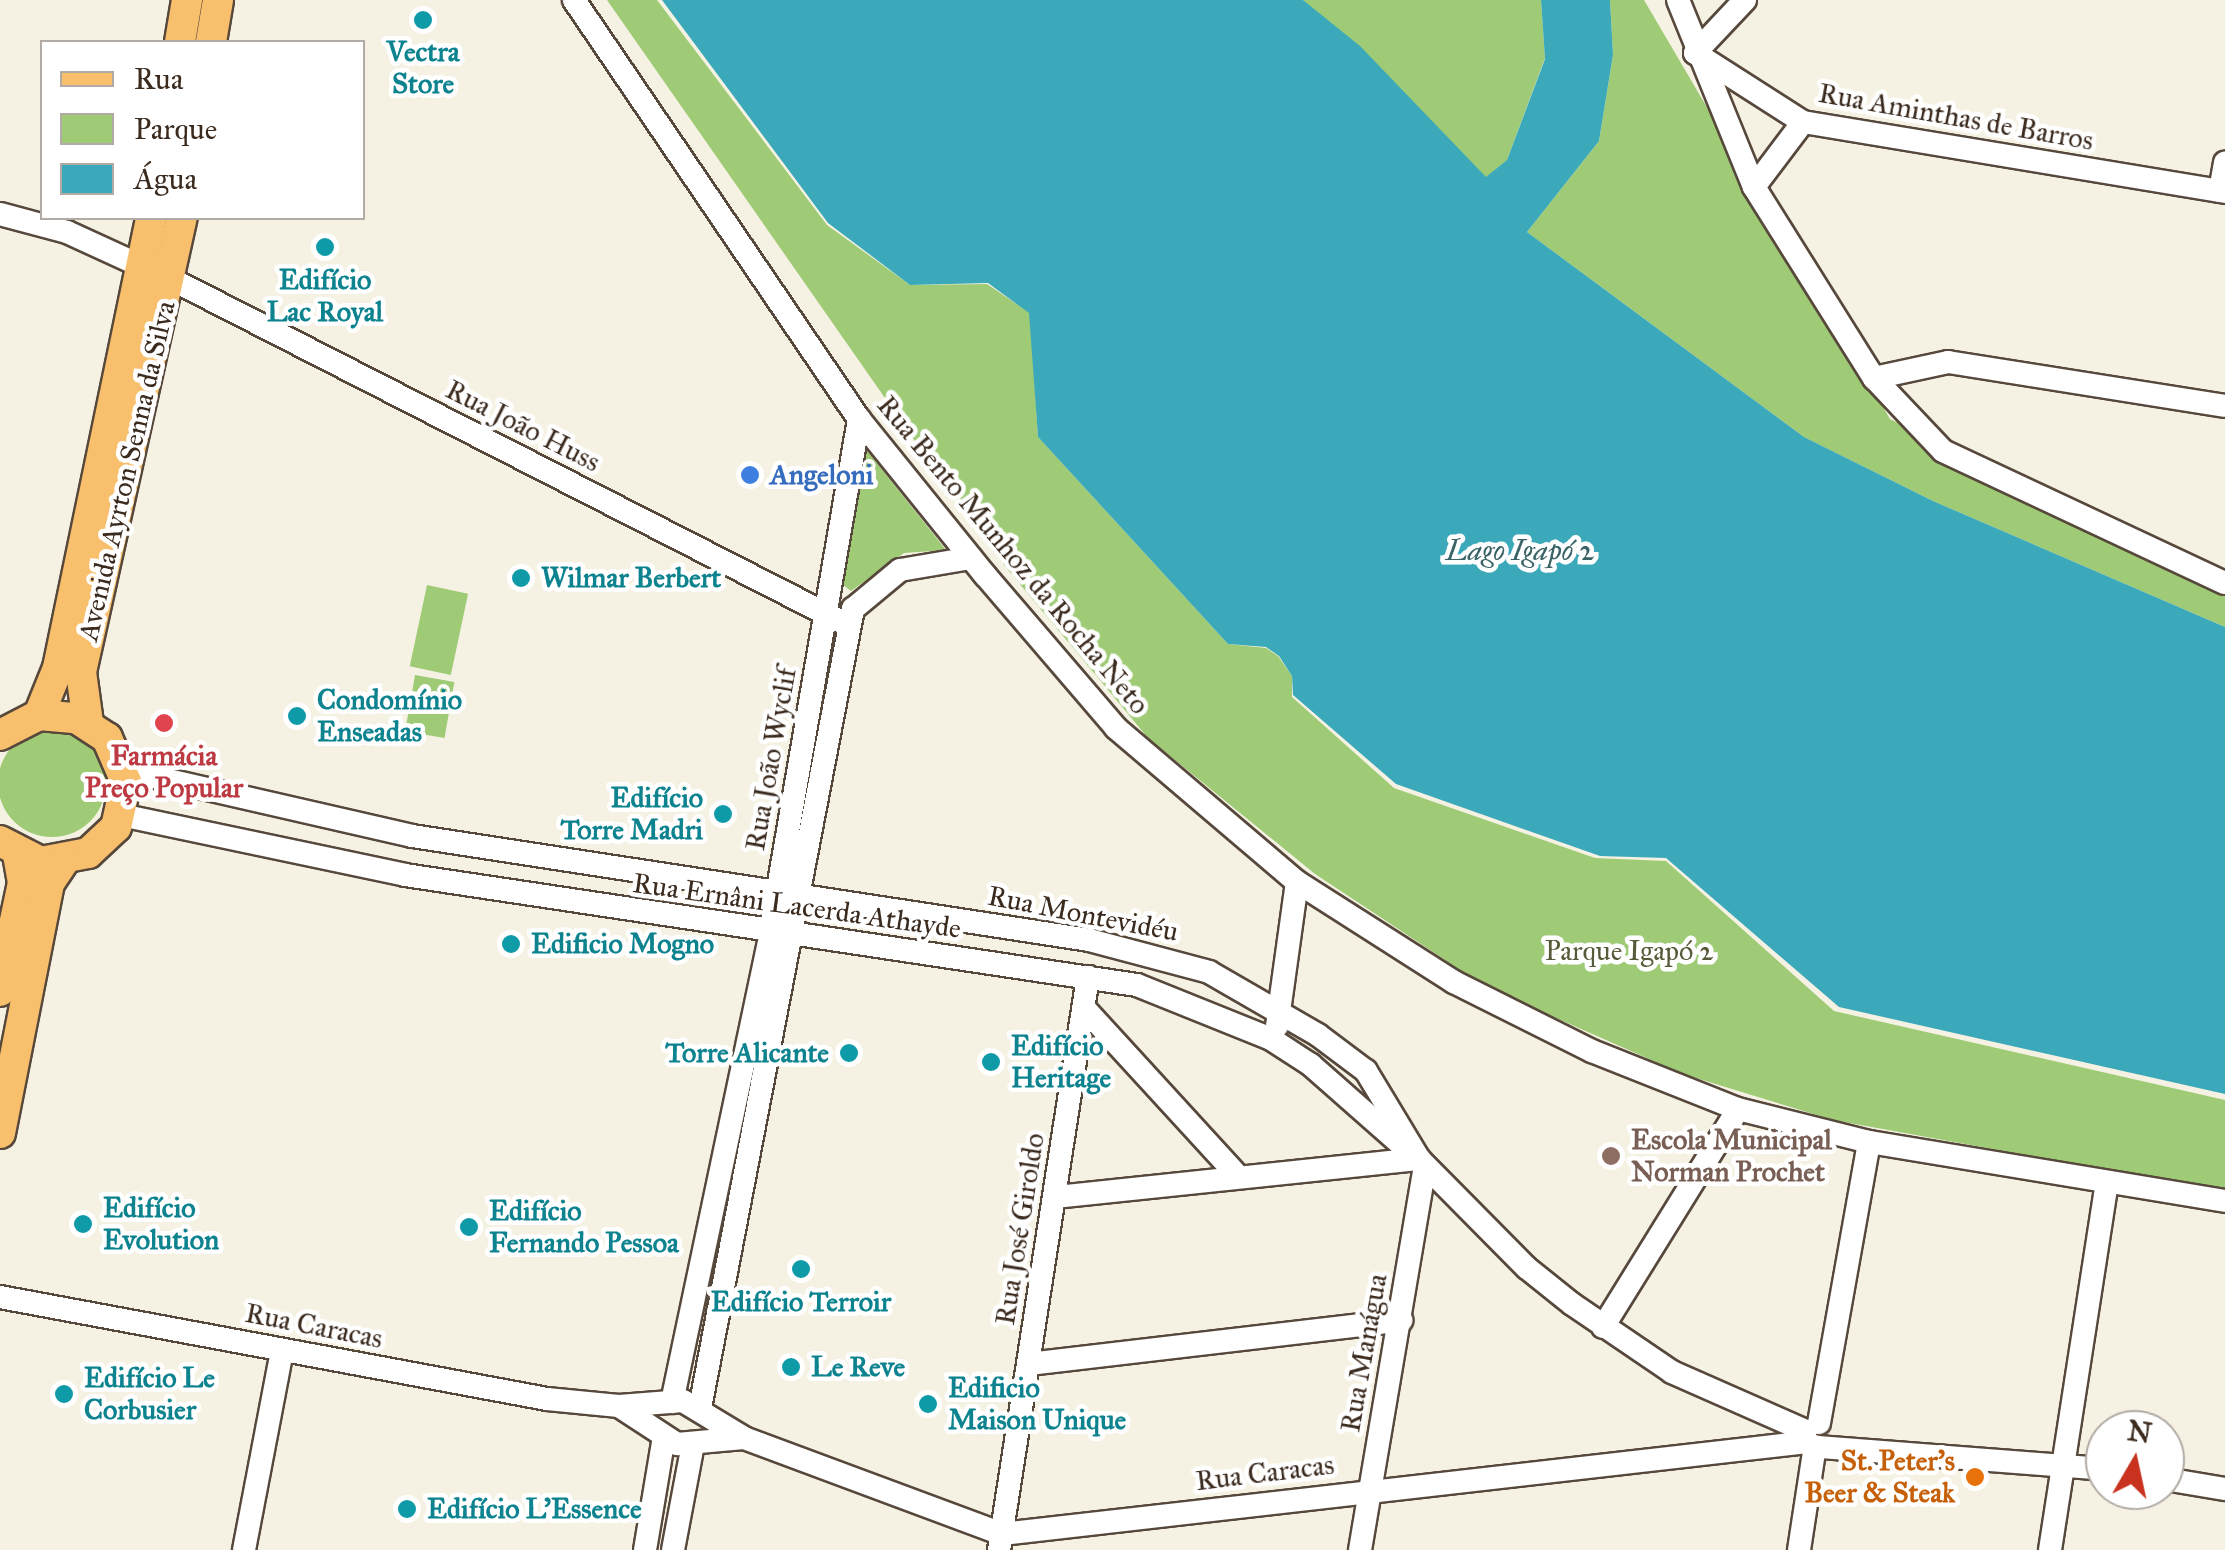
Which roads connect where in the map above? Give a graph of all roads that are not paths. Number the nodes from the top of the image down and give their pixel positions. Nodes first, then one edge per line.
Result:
1 (187, 0) edge
2 (218, 0) edge
3 (574, 0) edge
4 (1678, 0) edge
5 (1745, 0) edge
6 (180, 40) edge
7 (211, 40) edge
8 (1694, 52) junction
9 (1803, 122) junction
10 (2225, 162) edge
11 (1754, 187) junction
12 (2222, 192) edge
13 (0, 214) edge
14 (152, 220) edge
15 (182, 220) edge
16 (143, 267) junction
17 (171, 280) junction
18 (1874, 378) junction
19 (2225, 406) edge
20 (859, 419) junction
21 (971, 558) junction
22 (2225, 582) edge
23 (838, 619) junction
24 (39, 715) junction
25 (88, 723) junction
26 (0, 735) edge
27 (124, 770) junction
28 (121, 816) junction
29 (412, 836) junction
30 (9, 848) edge
31 (64, 862) junction
32 (404, 876) junction
33 (1297, 882) junction
34 (789, 897) junction
35 (782, 936) junction
36 (1088, 977) junction
37 (0, 992) edge
38 (1084, 1008) junction
39 (1284, 1014) junction
40 (1271, 1039) junction
41 (1738, 1110) junction
42 (0, 1133) edge
43 (1869, 1142) junction
44 (1422, 1162) junction
45 (1238, 1176) junction
46 (2107, 1183) junction
47 (1056, 1197) junction
48 (2225, 1201) edge
49 (0, 1298) edge
50 (1401, 1320) junction
51 (1603, 1327) junction
52 (282, 1350) junction
53 (1029, 1364) junction
54 (670, 1404) junction
55 (619, 1406) junction
56 (702, 1411) junction
57 (662, 1434) junction
58 (1816, 1436) junction
59 (744, 1438) junction
60 (695, 1442) junction
61 (2064, 1462) junction
62 (2085, 1466) edge
63 (2185, 1482) edge
64 (2225, 1489) edge
65 (1370, 1491) junction
66 (1000, 1542) edge
67 (244, 1550) edge
68 (646, 1550) edge
69 (673, 1550) edge
70 (1360, 1550) edge
71 (1799, 1550) edge
72 (2050, 1550) edge

1 - 6 main road
2 - 7 main road
3 - 20 street, Rua Bento Munhoz da Rocha Neto
4 - 8 street
5 - 8 street
8 - 9 street, Rua Aminthas de Barros
8 - 11 street
9 - 11 street
9 - 12 street, Rua Aminthas de Barros
10 - 12 street
11 - 18 street
13 - 16 street
14 - 16 main road, Avenida Ayrton Senna da Silva
15 - 17 main road, Avenida Ayrton Senna da Silva
16 - 24 main road, Avenida Ayrton Senna da Silva
17 - 23 street, Rua João Huss
17 - 25 main road, Avenida Ayrton Senna da Silva
18 - 19 street
18 - 22 street
20 - 21 street, Rua Bento Munhoz da Rocha Neto
20 - 23 street, Rua João Wyclif
21 - 23 street, Rua João Wyclif
21 - 33 street, Rua Bento Munhoz da Rocha Neto
23 - 34 street, Rua João Wyclif
24 - 25 main road
24 - 26 main road
25 - 27 main road
27 - 28 main road
27 - 29 street, Rua Ernâni Lacerda Athayde
28 - 31 main road
28 - 32 street, Rua Ernâni Lacerda Athayde
29 - 32 street
29 - 34 street, Rua Ernâni Lacerda Athayde
30 - 31 main road
30 - 37 main road
31 - 42 main road
32 - 35 street, Rua Ernâni Lacerda Athayde
33 - 39 street
33 - 41 street, Rua Bento Munhoz da Rocha Neto
34 - 35 street, Rua João Wyclif
34 - 39 street, Rua Montevidéu
35 - 36 street, Rua Ernâni Lacerda Athayde
35 - 54 street, Rua João Wyclif
35 - 56 street, Rua João Wyclif
36 - 38 street, Rua José Giroldo
36 - 40 street, Rua Ernâni Lacerda Athayde
38 - 45 street
38 - 47 street, Rua José Giroldo
39 - 40 street
39 - 44 street, Rua Montevidéu
40 - 44 street, Rua Ernâni Lacerda Athayde
41 - 43 street, Rua Bento Munhoz da Rocha Neto
41 - 51 street
43 - 46 street, Rua Bento Munhoz da Rocha Neto
43 - 58 street
44 - 45 street
44 - 50 street, Rua Manágua
44 - 51 street, Rua Montevidéu
45 - 47 street
46 - 48 street, Rua Bento Munhoz da Rocha Neto
46 - 61 street
47 - 53 street, Rua José Giroldo
49 - 52 street, Rua Caracas
50 - 53 street
50 - 65 street, Rua Manágua
51 - 58 street, Rua Montevidéu
52 - 55 street, Rua Caracas
52 - 67 street
53 - 66 street, Rua José Giroldo
54 - 55 street, Rua Caracas
54 - 56 street, Rua Caracas
54 - 57 street, Rua João Wyclif
55 - 57 street, Rua Caracas
56 - 59 street, Rua Caracas
56 - 60 street, Rua João Wyclif
57 - 60 street, Rua Caracas
57 - 68 street, Rua João Wyclif
58 - 61 street, Rua Montevidéu
58 - 65 street, Rua Caracas
58 - 71 street
59 - 60 street, Rua Caracas
59 - 66 street, Rua Caracas
60 - 69 street, Rua João Wyclif
61 - 62 street, Rua Montevidéu
61 - 72 street
63 - 64 street
65 - 66 street, Rua Caracas
65 - 70 street, Rua Manágua

